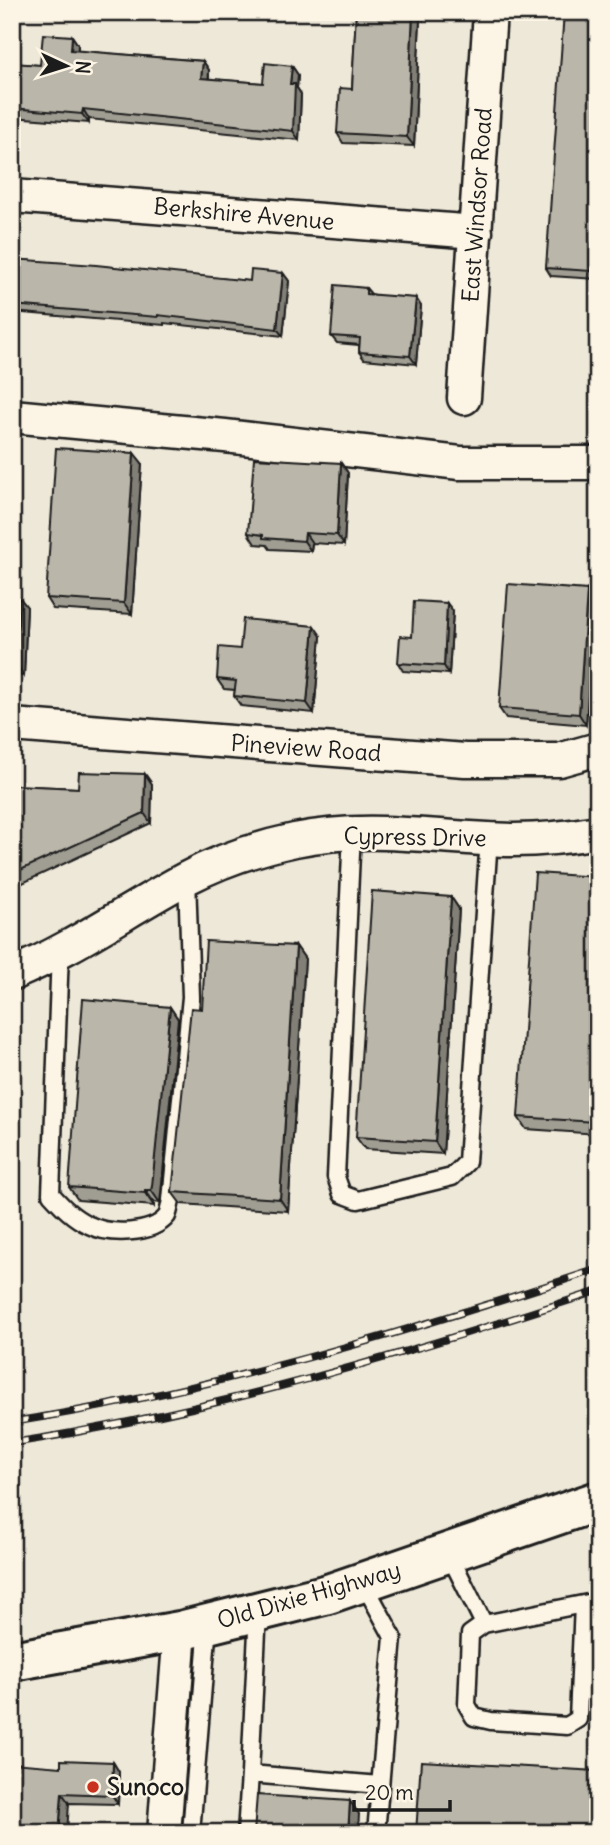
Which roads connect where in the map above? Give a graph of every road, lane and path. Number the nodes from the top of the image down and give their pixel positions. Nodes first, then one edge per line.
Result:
1 (490, 12) edge
2 (12, 195) edge
3 (475, 232) junction
4 (464, 398) dead end
5 (12, 416) edge
6 (598, 463) edge
7 (12, 725) edge
8 (598, 748) edge
9 (352, 832) junction
10 (598, 832) edge
11 (489, 838) junction
12 (187, 878) junction
13 (60, 952) junction
14 (12, 974) edge
15 (598, 1501) edge
16 (448, 1552) junction
17 (363, 1582) junction
18 (590, 1602) edge
19 (258, 1611) junction
20 (484, 1624) junction
21 (194, 1628) junction
22 (12, 1661) edge
23 (250, 1774) junction
24 (380, 1785) junction
25 (164, 1833) edge
26 (191, 1833) edge
27 (246, 1833) edge
28 (376, 1833) edge

1 - 3 street, East Windsor Road
2 - 3 street, Berkshire Avenue
3 - 4 street, East Windsor Road
5 - 6 street
7 - 8 street, Pineview Road
9 - 11 street, Cypress Drive
9 - 11 lane
9 - 12 street, Cypress Drive
10 - 11 street, Cypress Drive
12 - 13 street, Cypress Drive
12 - 13 lane
13 - 14 street, Cypress Drive
15 - 16 street, Old Dixie Highway
16 - 17 street, Old Dixie Highway
16 - 20 lane
17 - 19 street, Old Dixie Highway
17 - 24 lane
18 - 20 lane
18 - 20 lane
19 - 21 street, Old Dixie Highway
19 - 23 lane
21 - 22 street, Old Dixie Highway
21 - 25 street
21 - 26 lane
23 - 24 lane
23 - 27 lane
24 - 28 lane

